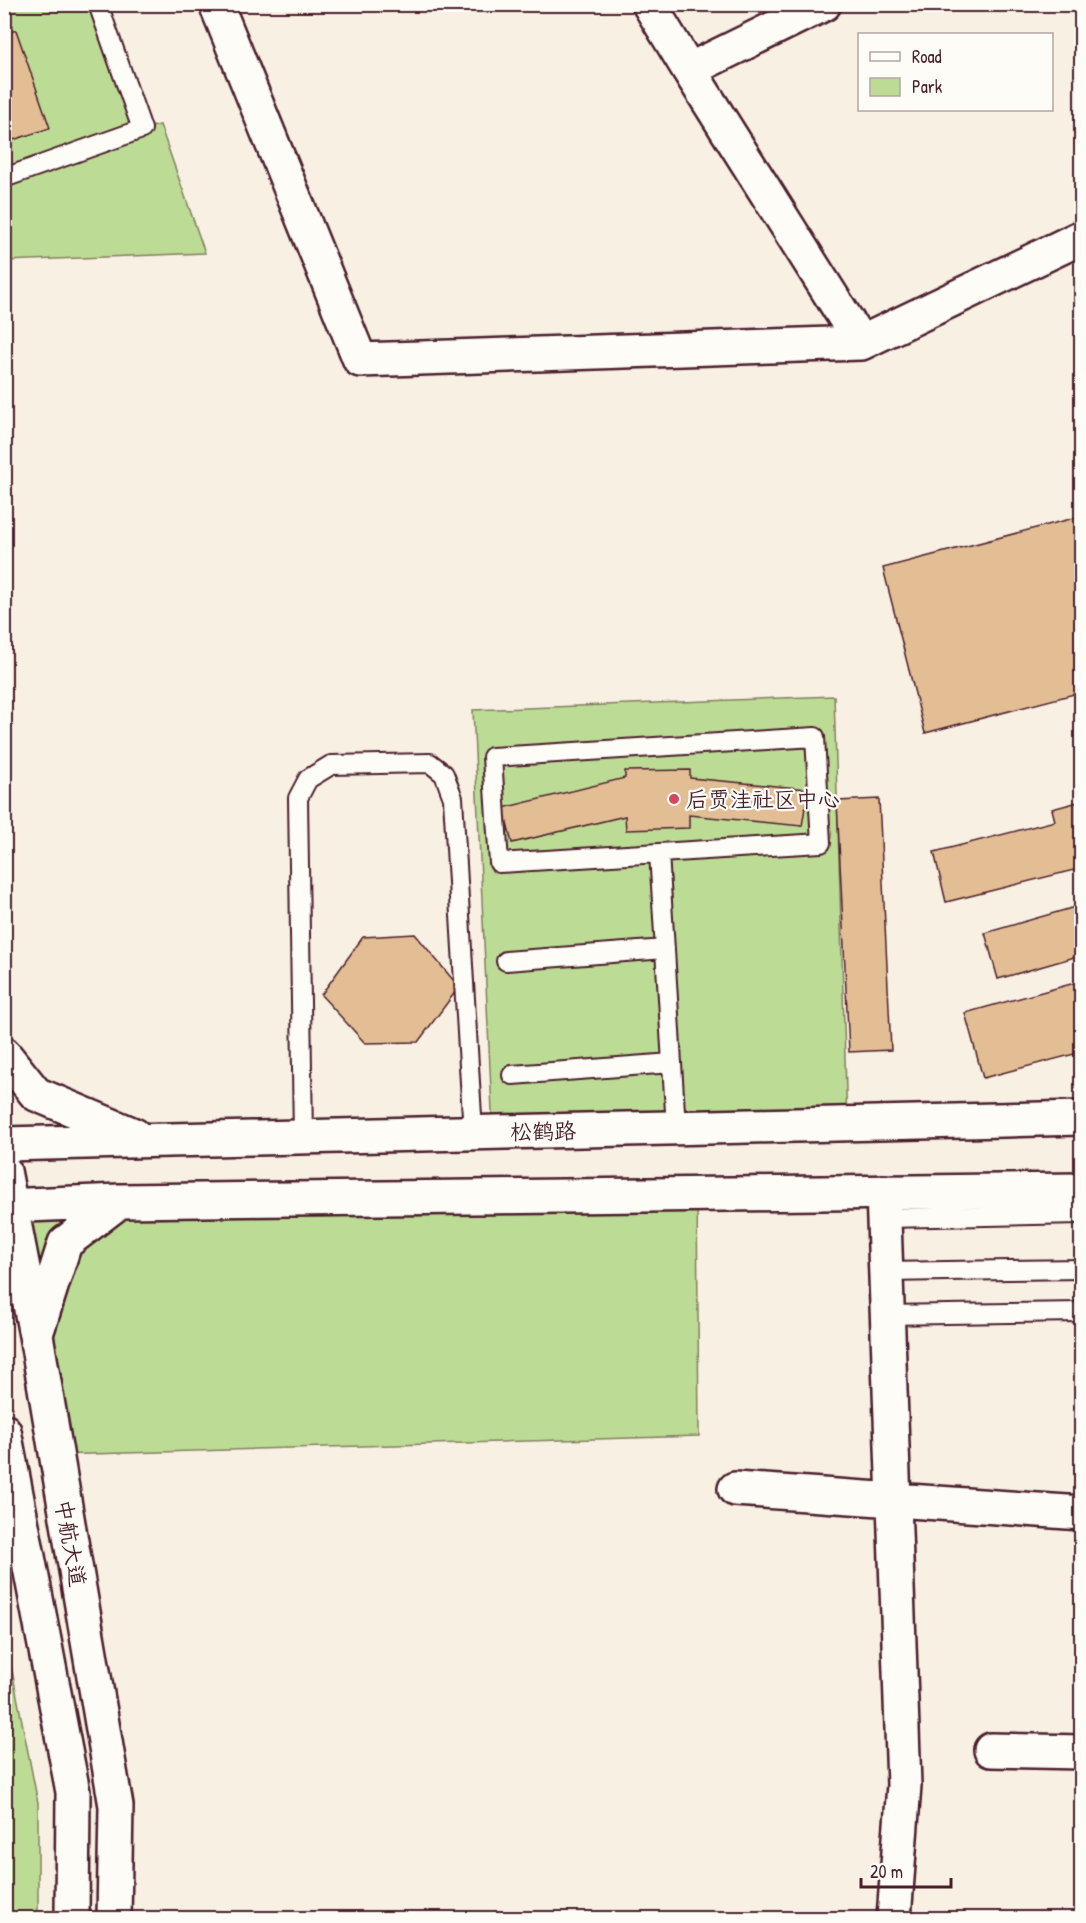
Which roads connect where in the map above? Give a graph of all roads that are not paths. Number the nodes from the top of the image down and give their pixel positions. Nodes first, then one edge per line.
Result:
1 (98, 4) edge
2 (216, 4) edge
3 (649, 4) edge
4 (824, 4) edge
5 (689, 70) junction
6 (4, 178) edge
7 (1082, 237) edge
8 (861, 342) junction
9 (659, 853) junction
10 (665, 949) junction
11 (506, 960) dead end
12 (4, 1054) edge
13 (672, 1063) junction
14 (512, 1075) dead end
15 (1082, 1118) edge
16 (676, 1128) junction
17 (473, 1133) junction
18 (303, 1137) junction
19 (147, 1140) junction
20 (4, 1144) edge
21 (4, 1171) edge
22 (1082, 1190) edge
23 (120, 1201) junction
24 (883, 1205) junction
25 (9, 1206) edge
26 (1082, 1214) edge
27 (1082, 1269) edge
28 (885, 1272) junction
29 (1082, 1312) edge
30 (886, 1315) junction
31 (36, 1335) junction
32 (4, 1431) edge
33 (735, 1489) dead end
34 (892, 1502) junction
35 (1082, 1513) edge
36 (991, 1750) dead end
37 (1082, 1752) edge
38 (72, 1918) edge
39 (114, 1918) edge
40 (894, 1918) edge

1 - 6 lane
2 - 8 main road
3 - 5 main road
4 - 5 main road
5 - 8 main road
7 - 8 main road
9 - 9 lane
9 - 10 lane
10 - 11 lane
10 - 13 lane
12 - 19 main road
13 - 14 lane
13 - 16 lane
15 - 16 main road, 松鹤路
16 - 17 main road, 松鹤路
17 - 18 main road, 松鹤路
17 - 18 lane
18 - 19 main road, 松鹤路
19 - 20 main road, 松鹤路
21 - 25 main road, 中航大道
22 - 24 main road
23 - 24 main road
23 - 25 main road
23 - 31 main road
24 - 26 lane
24 - 28 main road
25 - 31 main road, 中航大道
27 - 28 lane
28 - 30 main road
29 - 30 lane
30 - 34 main road
31 - 39 main road, 中航大道
32 - 38 main road, 中航大道
33 - 34 main road
34 - 35 main road
34 - 40 main road
36 - 37 main road

